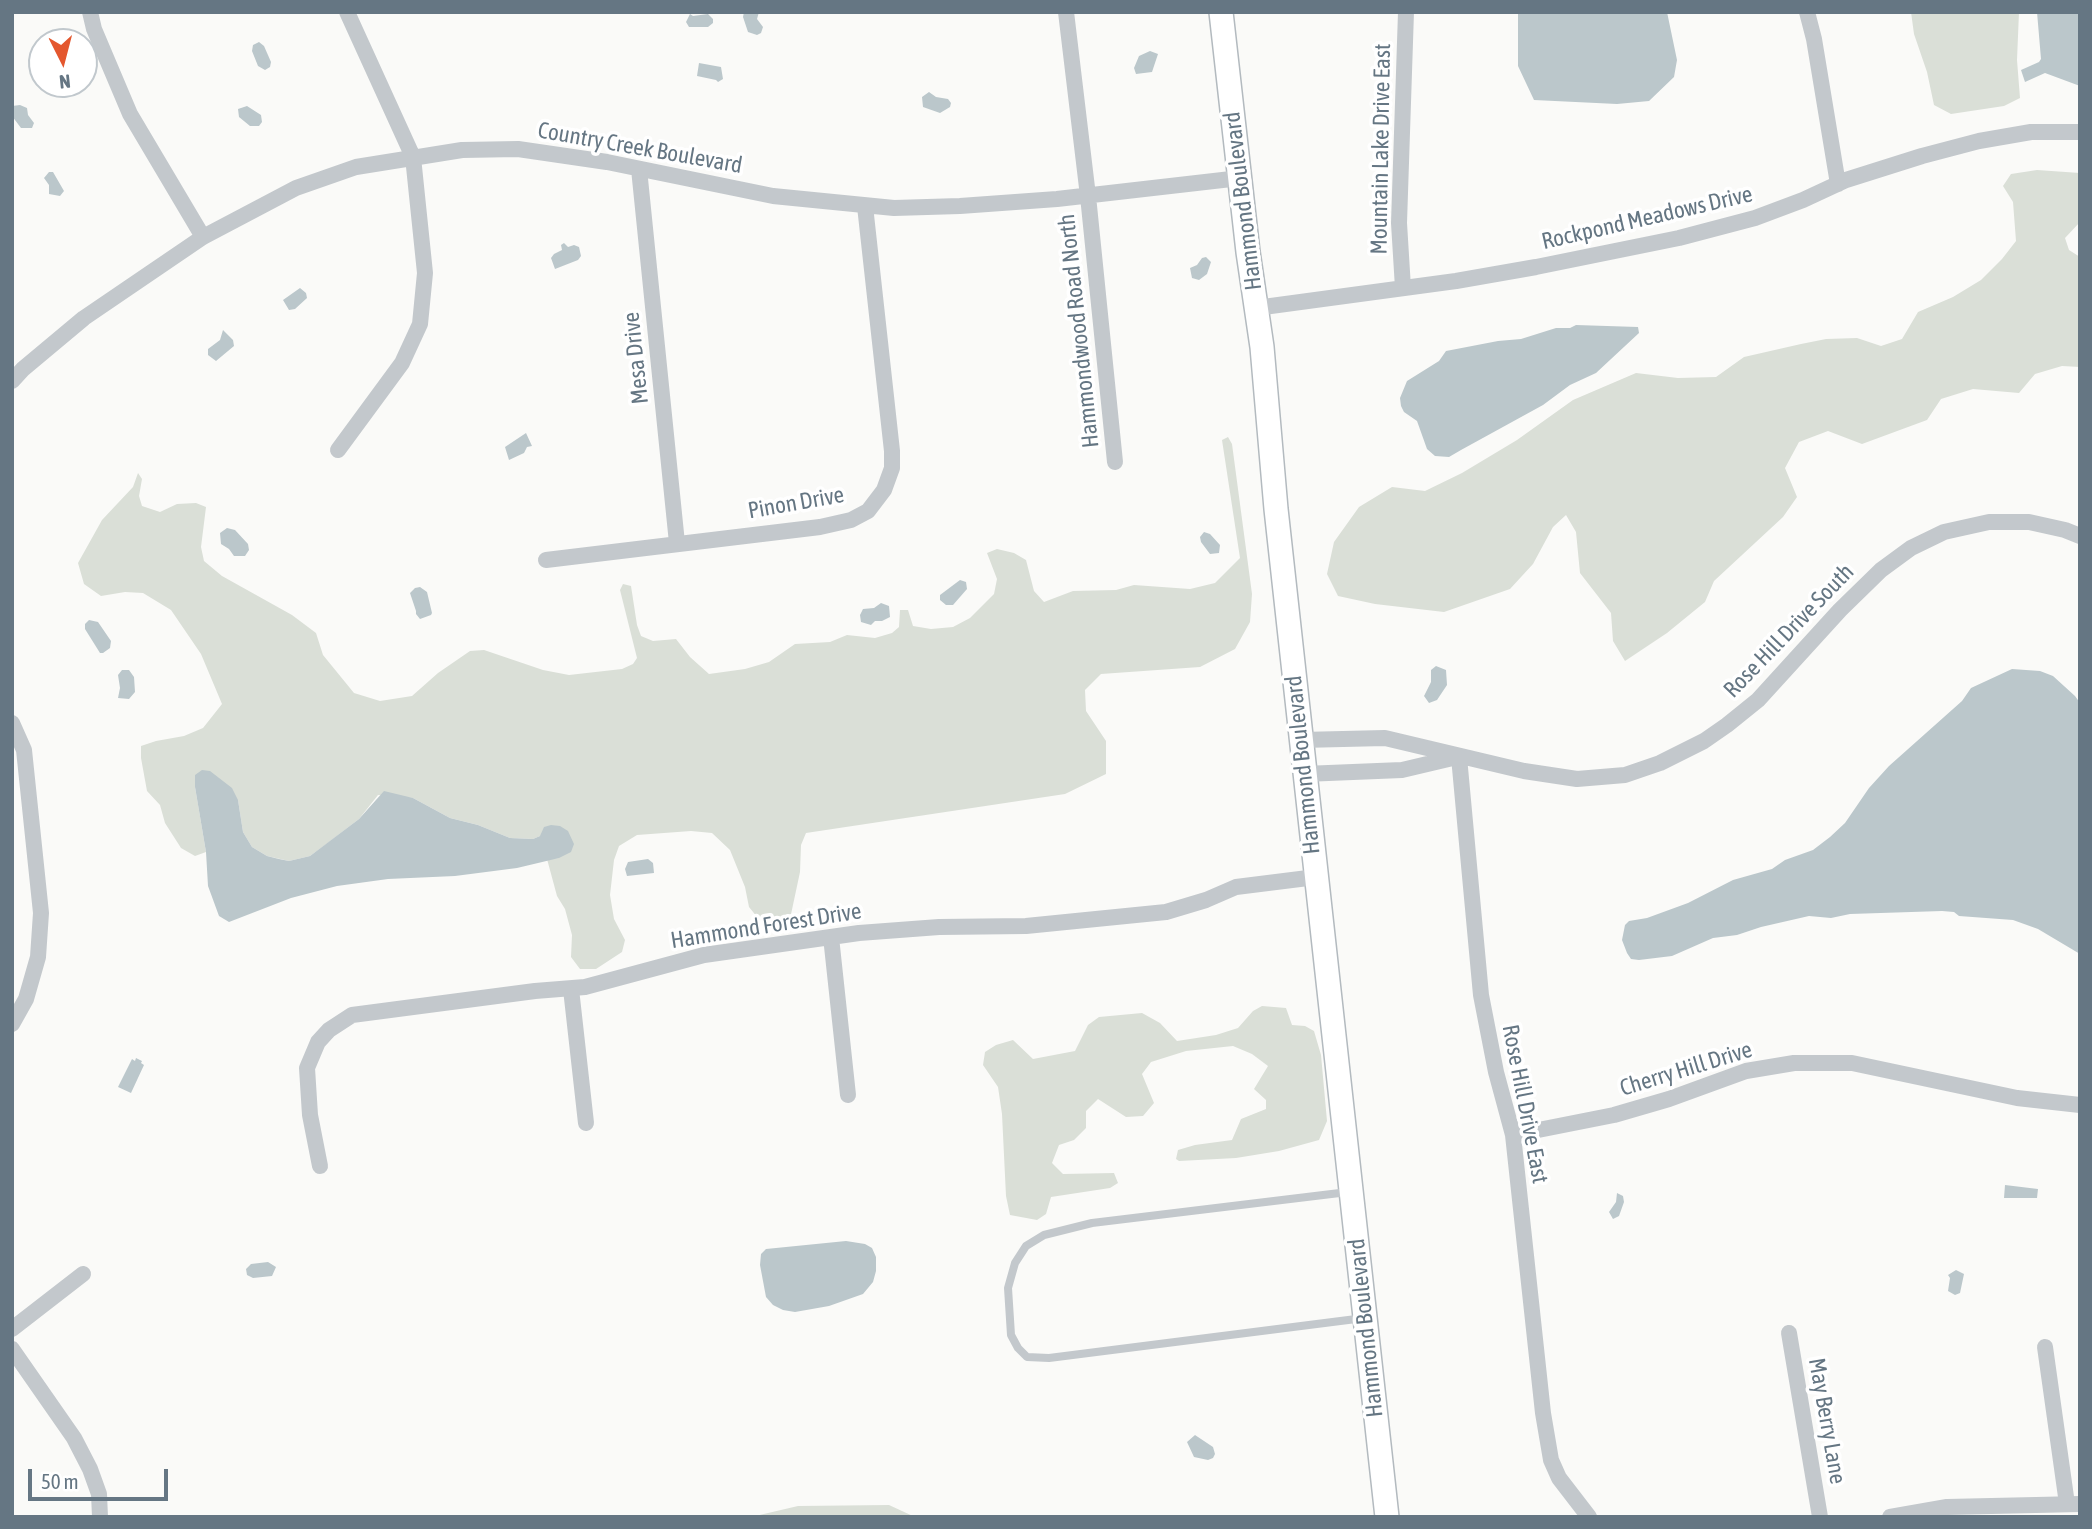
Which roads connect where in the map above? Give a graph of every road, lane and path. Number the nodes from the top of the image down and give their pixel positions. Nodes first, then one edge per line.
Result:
1 (90, 12) edge
2 (347, 12) edge
3 (1066, 12) edge
4 (1221, 12) edge
5 (1406, 12) edge
6 (1807, 12) edge
7 (2080, 132) edge
8 (413, 157) junction
9 (639, 169) junction
10 (1240, 178) junction
11 (1838, 184) junction
12 (1088, 196) junction
13 (865, 206) junction
14 (203, 237) junction
15 (1403, 288) junction
16 (1256, 308) junction
17 (18, 365) edge
18 (12, 382) edge
19 (338, 450) dead end
20 (1115, 462) dead end
21 (2080, 536) edge
22 (677, 543) junction
23 (546, 560) dead end
24 (12, 723) edge
25 (1301, 740) junction
26 (1459, 757) junction
27 (1304, 774) junction
28 (1316, 877) junction
29 (831, 937) junction
30 (571, 989) junction
31 (12, 1024) edge
32 (848, 1095) dead end
33 (2080, 1105) edge
34 (586, 1123) dead end
35 (1513, 1135) junction
36 (320, 1166) dead end
37 (1351, 1191) junction
38 (83, 1275) dead end
39 (1365, 1318) junction
40 (12, 1329) edge
41 (1789, 1333) dead end
42 (2045, 1347) dead end
43 (12, 1349) edge
44 (2073, 1504) edge
45 (100, 1517) edge
46 (1387, 1517) edge
47 (1589, 1517) edge
48 (1821, 1517) edge
49 (1890, 1517) edge

1 - 14 street
2 - 8 street
3 - 12 street, Hammondwood Road North
4 - 10 street, Hammond Boulevard
5 - 15 street, Mountain Lake Drive East
6 - 11 street
7 - 11 street, Rockpond Meadows Drive
8 - 9 street, Country Creek Boulevard
8 - 14 street, Country Creek Boulevard
8 - 19 street
9 - 13 street, Country Creek Boulevard
9 - 22 street, Mesa Drive
10 - 12 street, Country Creek Boulevard
10 - 16 street, Hammond Boulevard
11 - 15 street, Rockpond Meadows Drive
12 - 13 street, Country Creek Boulevard
12 - 20 street, Hammondwood Road North
13 - 22 street, Pinon Drive
14 - 17 street, Country Creek Boulevard
15 - 16 street, Rockpond Meadows Drive
16 - 25 street, Hammond Boulevard
17 - 18 street, Country Creek Boulevard
21 - 26 street, Rose Hill Drive South
22 - 23 street, Pinon Drive
24 - 31 street
25 - 26 street, Rose Hill Drive South
25 - 27 street, Hammond Boulevard
26 - 27 street, Rose Hill Drive South
26 - 35 street, Rose Hill Drive East
27 - 28 street, Hammond Boulevard
28 - 29 street, Hammond Forest Drive
28 - 37 street, Hammond Boulevard
29 - 30 street, Hammond Forest Drive
29 - 32 street
30 - 34 street
30 - 36 street, Hammond Forest Drive
33 - 35 street, Cherry Hill Drive
35 - 47 street, Rose Hill Drive East
37 - 39 street, Hammond Boulevard
37 - 39 lane
38 - 40 street
39 - 46 street, Hammond Boulevard
41 - 48 street, May Berry Lane
42 - 44 street
43 - 45 street
44 - 49 street

